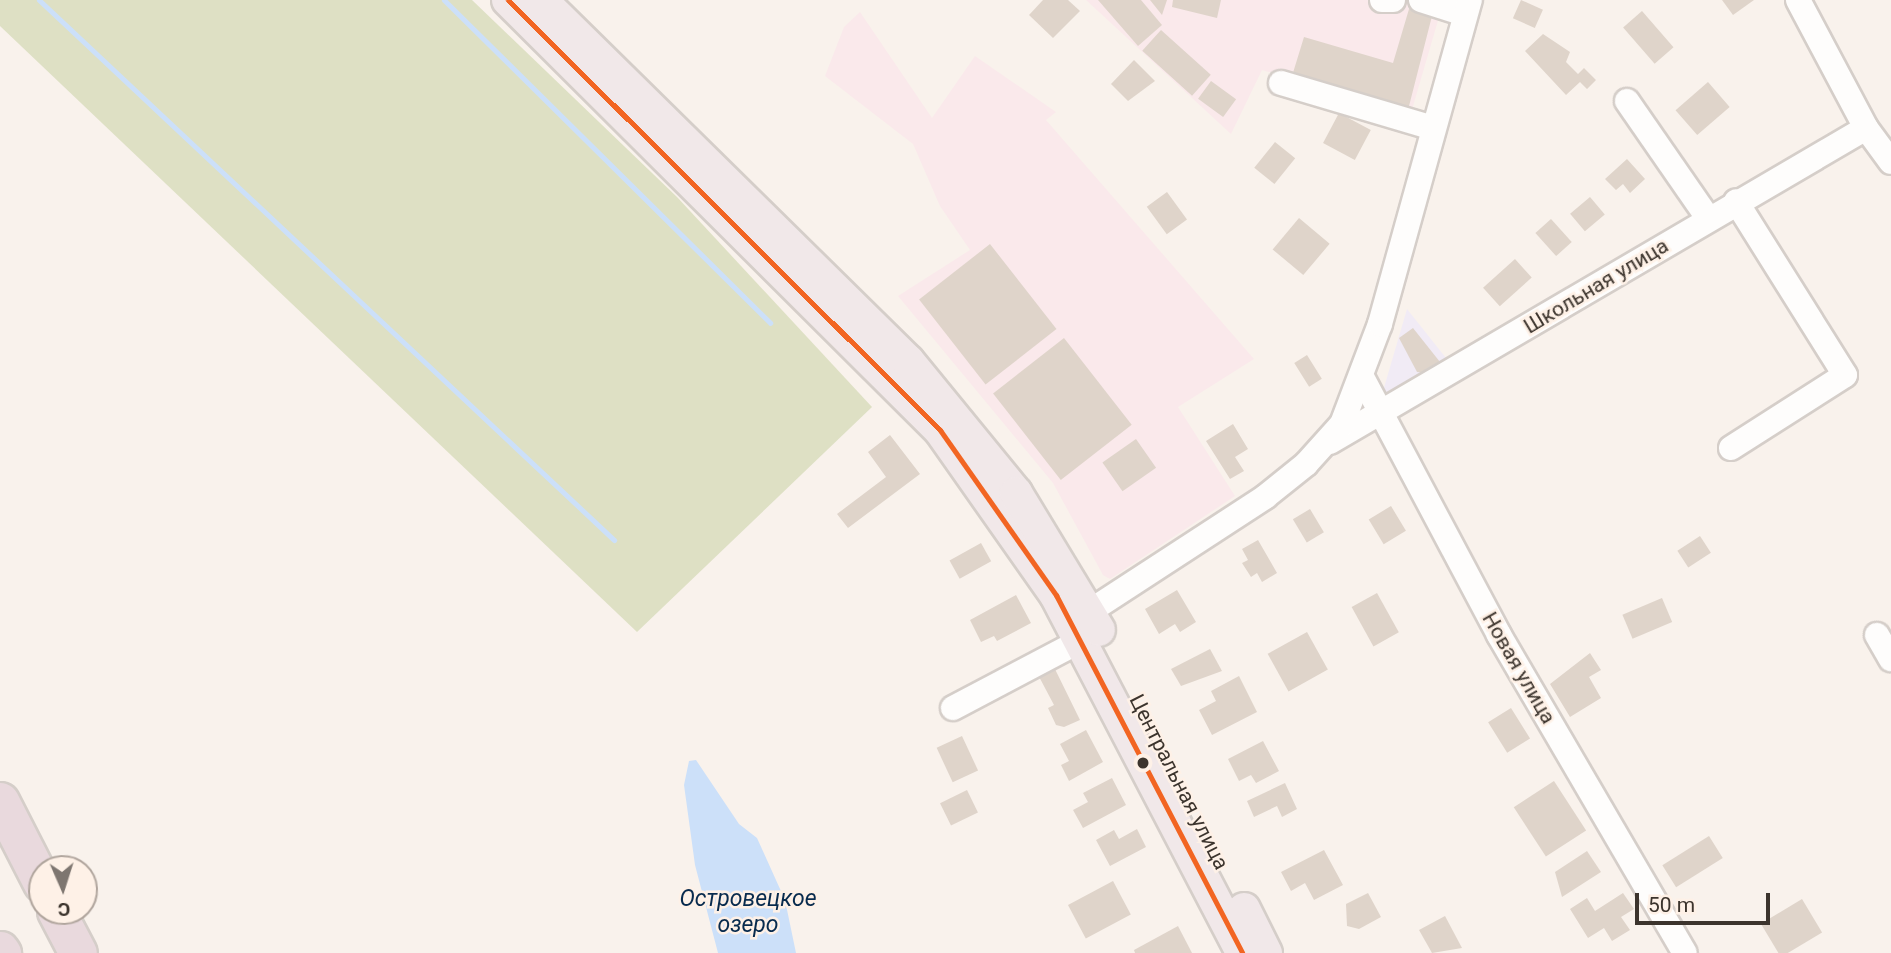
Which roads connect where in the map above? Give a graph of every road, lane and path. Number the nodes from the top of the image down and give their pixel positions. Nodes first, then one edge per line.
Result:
1 (508, 0) edge
2 (541, 0) edge
3 (1382, 0) edge
4 (1393, 0) edge
5 (1421, 0) edge
6 (1798, 0) edge
7 (1468, 7) edge
8 (1281, 83) dead end
9 (1627, 101) dead end
10 (1433, 128) junction
11 (1866, 128) junction
12 (1891, 162) edge
13 (1736, 201) junction
14 (1708, 218) junction
15 (1363, 379) junction
16 (1382, 416) junction
17 (1326, 444) junction
18 (1731, 447) dead end
19 (1081, 626) junction
20 (1877, 635) dead end
21 (1891, 659) edge
22 (953, 708) dead end
23 (0, 801) edge
24 (28, 856) edge
25 (63, 925) edge
26 (78, 953) edge
27 (1242, 953) edge
28 (1266, 953) edge
29 (1685, 953) edge

1 - 19 main road
2 - 19 main road
3 - 4 street
5 - 7 street
6 - 11 street
7 - 10 street
8 - 10 street
9 - 14 street
10 - 15 street
11 - 12 street
11 - 13 street, Школьная улица
13 - 14 street, Школьная улица
13 - 18 street
14 - 16 street, Школьная улица
15 - 16 street, Новая улица
15 - 17 street
16 - 17 street, Школьная улица
16 - 29 street, Новая улица
17 - 19 street
19 - 22 street
19 - 27 main road, Центральная улица
19 - 28 main road, Центральная улица
20 - 21 street
23 - 24 highway
25 - 26 highway

